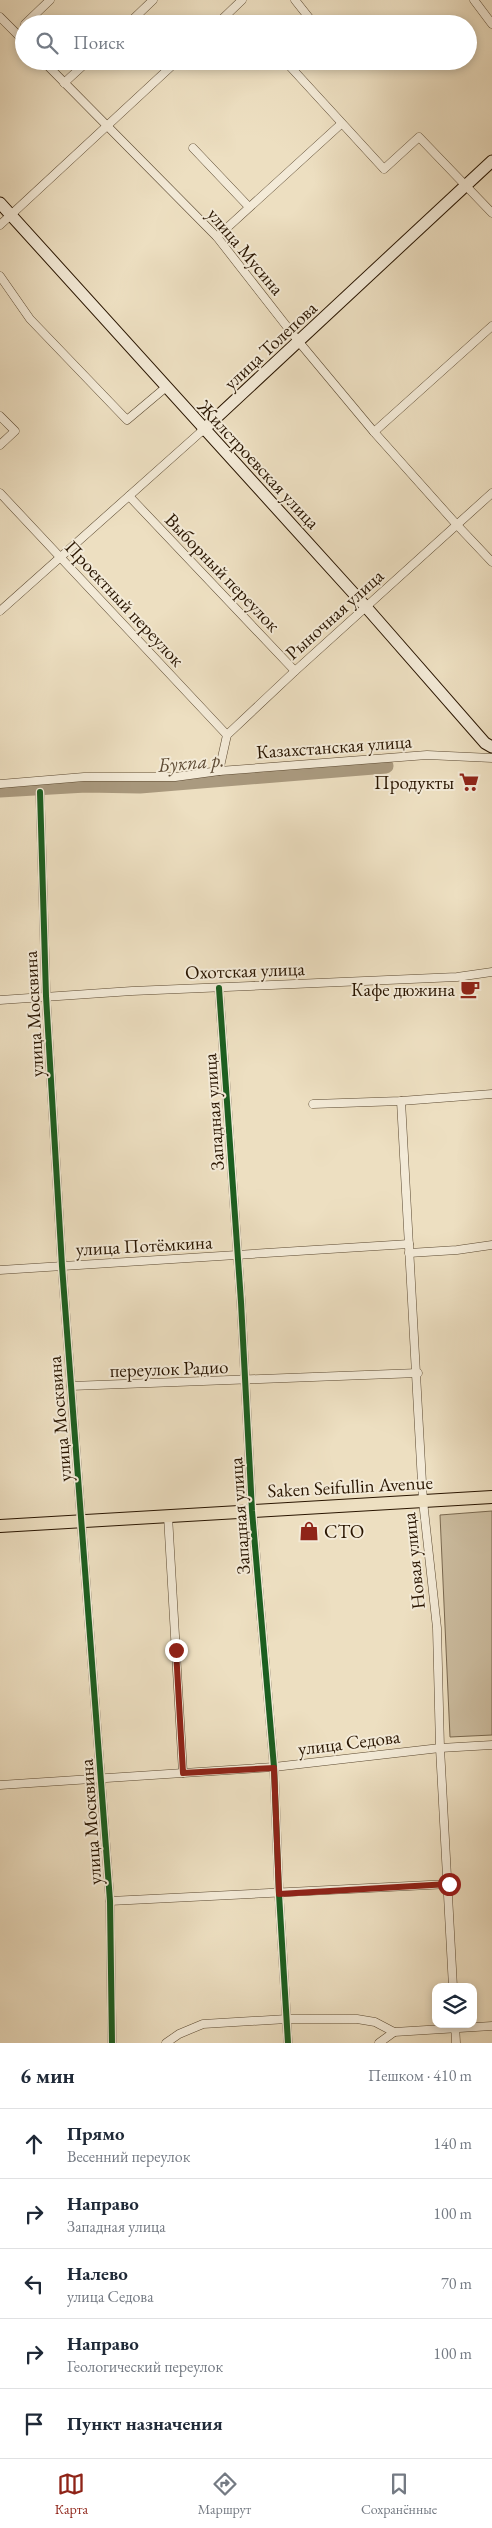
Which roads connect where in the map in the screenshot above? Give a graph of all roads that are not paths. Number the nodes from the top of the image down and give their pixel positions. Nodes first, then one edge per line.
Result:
1 (50, 0) edge
2 (153, 0) edge
3 (242, 0) edge
4 (295, 0) edge
5 (474, 0) edge
6 (34, 15) edge
7 (137, 15) edge
8 (226, 15) edge
9 (307, 15) edge
10 (0, 17) edge
11 (492, 24) edge
12 (15, 31) edge
13 (52, 70) edge
14 (78, 70) edge
15 (167, 70) edge
16 (293, 70) edge
17 (64, 83) junction
18 (341, 124) junction
19 (108, 126) junction
20 (193, 148) dead end
21 (492, 161) edge
22 (465, 185) junction
23 (0, 203) edge
24 (248, 207) junction
25 (492, 213) edge
26 (11, 215) junction
27 (0, 225) edge
28 (217, 237) junction
29 (0, 276) edge
30 (492, 326) edge
31 (299, 342) junction
32 (165, 388) junction
33 (0, 416) edge
34 (203, 430) junction
35 (374, 432) junction
36 (0, 445) edge
37 (0, 493) edge
38 (492, 493) edge
39 (129, 496) junction
40 (457, 525) junction
41 (61, 558) junction
42 (492, 562) edge
43 (366, 607) junction
44 (0, 611) edge
45 (294, 671) junction
46 (227, 735) junction
47 (492, 747) edge
48 (492, 758) edge
49 (219, 771) junction
50 (0, 784) edge
51 (40, 792) dead end
52 (492, 972) edge
53 (219, 988) junction
54 (46, 996) junction
55 (0, 1000) edge
56 (492, 1094) edge
57 (401, 1101) junction
58 (313, 1104) dead end
59 (492, 1246) edge
60 (409, 1249) junction
61 (238, 1256) junction
62 (62, 1266) junction
63 (0, 1270) edge
64 (418, 1373) junction
65 (246, 1380) junction
66 (71, 1386) junction
67 (492, 1497) edge
68 (423, 1501) junction
69 (252, 1511) junction
70 (168, 1516) junction
71 (82, 1521) junction
72 (0, 1526) edge
73 (492, 1745) edge
74 (440, 1748) junction
75 (274, 1768) junction
76 (183, 1773) junction
77 (102, 1778) junction
78 (0, 1785) edge
79 (449, 1884) junction
80 (279, 1894) junction
81 (110, 1901) junction
82 (453, 1983) edge
83 (287, 2019) junction
84 (477, 2026) edge
85 (492, 2026) edge
86 (435, 2028) edge
87 (455, 2028) edge
88 (394, 2032) junction
89 (112, 2043) edge
90 (166, 2043) edge
91 (288, 2043) edge
92 (379, 2043) edge
93 (456, 2043) edge

1 - 6 street
2 - 7 street
3 - 8 street
4 - 9 street
5 - 11 street
10 - 12 street
13 - 17 street, улица Мусина
14 - 17 street
15 - 19 street
16 - 18 street
17 - 19 street, улица Мусина
18 - 22 street
18 - 24 street
19 - 26 street
19 - 28 street, улица Мусина
20 - 24 street
21 - 22 street, улица Толепова
22 - 25 street
22 - 31 street, улица Толепова
23 - 26 street, Жилстроевская улица
24 - 28 street
26 - 27 street
26 - 32 street, Жилстроевская улица
28 - 31 street, улица Мусина
29 - 32 street
30 - 35 street
31 - 34 street, улица Толепова
31 - 35 street, улица Мусина
32 - 34 street, Жилстроевская улица
33 - 36 street
34 - 39 street, улица Толепова
34 - 43 street, Жилстроевская улица
35 - 40 street, улица Мусина
37 - 41 street, Проектный переулок
38 - 40 street, Рыночная улица
39 - 41 street, улица Толепова
39 - 45 street, Выборный переулок
40 - 42 street, улица Мусина
40 - 43 street, Рыночная улица
41 - 44 street, улица Толепова
41 - 46 street, Проектный переулок
43 - 45 street, Рыночная улица
43 - 47 street, Жилстроевская улица
45 - 46 street, Рыночная улица
46 - 49 street
48 - 49 street, Казахстанская улица
49 - 50 street, Казахстанская улица
51 - 54 street, улица Москвина
52 - 53 street, Охотская улица
53 - 54 street, Охотская улица
53 - 61 street, Западная улица
54 - 55 street, Охотская улица
54 - 62 street, улица Москвина
56 - 57 street
57 - 58 street
57 - 60 street, Новая улица
59 - 60 street, улица Потёмкина
60 - 61 street, улица Потёмкина
60 - 64 street, Новая улица
61 - 62 street, улица Потёмкина
61 - 65 street, Западная улица
62 - 63 street, улица Потёмкина
62 - 66 street, улица Москвина
64 - 65 street, переулок Радио
64 - 68 street, Новая улица
65 - 66 street, переулок Радио
65 - 69 street, Западная улица
66 - 71 street, улица Москвина
67 - 68 main road, Saken Seifullin Avenue
68 - 69 main road, Saken Seifullin Avenue
68 - 74 street, Новая улица
69 - 70 main road, Saken Seifullin Avenue
69 - 75 street, Западная улица
70 - 71 main road, Saken Seifullin Avenue
70 - 76 street
71 - 72 main road, Saken Seifullin Avenue
71 - 77 street, улица Москвина
73 - 74 street, улица Седова
74 - 75 street, улица Седова
74 - 79 street, Новая улица
75 - 76 street, улица Седова
75 - 80 street, Западная улица
76 - 77 street, улица Седова
77 - 78 street, улица Седова
77 - 81 street, улица Москвина
79 - 80 street
79 - 82 street, Новая улица
80 - 81 street
80 - 83 street, Западная улица
81 - 89 street, улица Москвина
83 - 88 street
83 - 90 street
83 - 91 street, Западная улица
84 - 85 street
86 - 88 street
87 - 93 street
88 - 92 street

